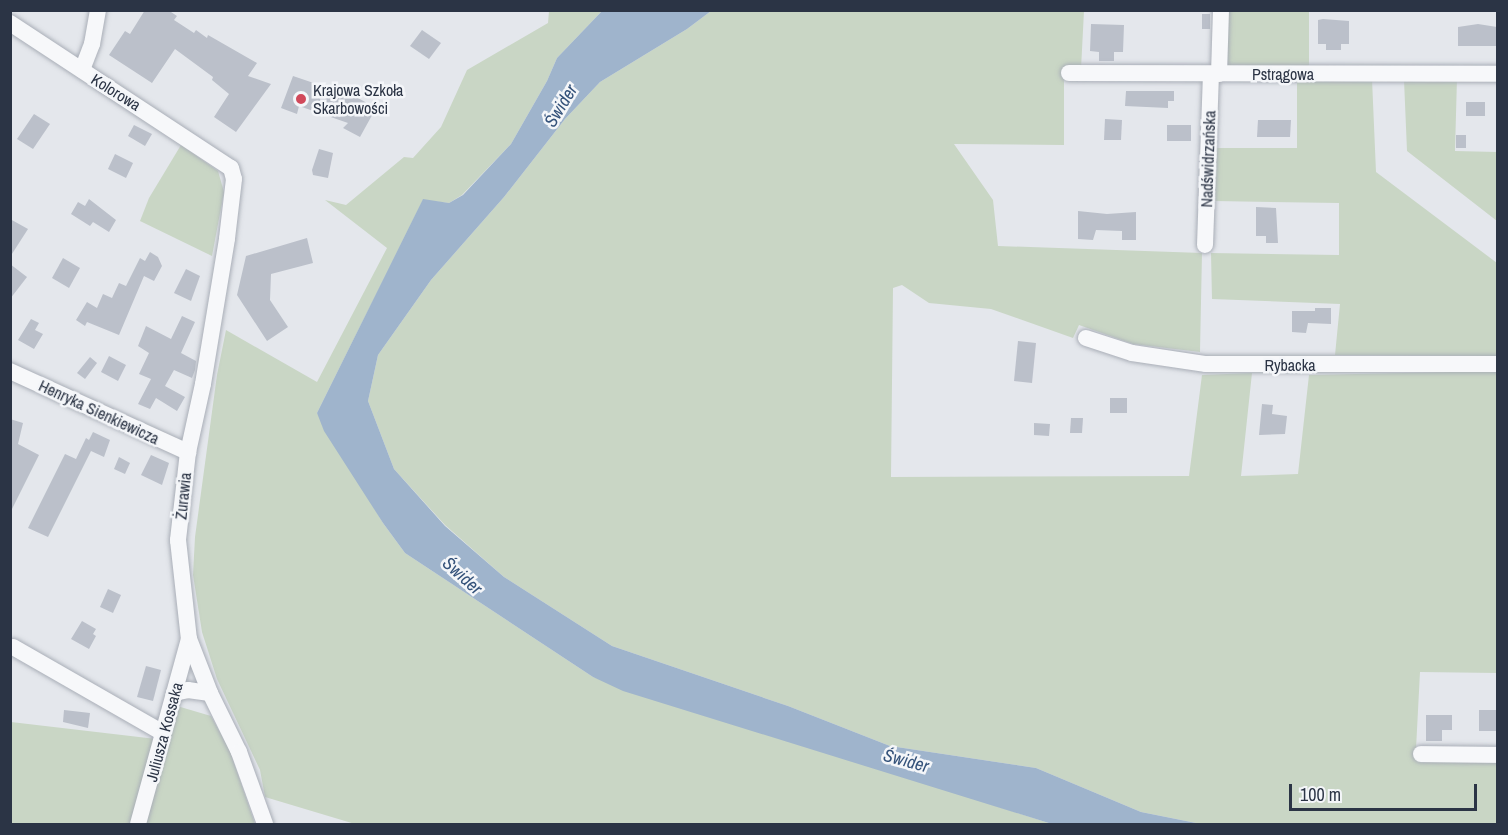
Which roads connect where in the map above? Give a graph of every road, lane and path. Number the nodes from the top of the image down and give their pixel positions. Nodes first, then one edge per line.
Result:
1 (98, 10) edge
2 (1221, 10) edge
3 (10, 23) edge
4 (82, 70) junction
5 (1069, 73) dead end
6 (1215, 74) junction
7 (1497, 74) edge
8 (222, 160) joint
9 (1205, 245) dead end
10 (1086, 338) dead end
11 (1497, 364) edge
12 (10, 371) edge
13 (188, 452) junction
14 (189, 639) junction
15 (13, 647) dead end
16 (174, 693) junction
17 (210, 693) junction
18 (163, 733) junction
19 (1420, 754) dead end
20 (1497, 755) edge
21 (138, 825) edge
22 (265, 825) edge

1 - 4 street
2 - 6 street, Nadświdrzańska
3 - 4 street, Kolorowa
4 - 8 street, Kolorowa
5 - 6 street, Pstrągowa
6 - 7 street, Pstrągowa
6 - 9 street, Nadświdrzańska
8 - 13 street, Żurawia
10 - 11 street, Rybacka
12 - 13 street, Henryka Sienkiewicza
13 - 14 street, Żurawia
14 - 16 street, Juliusza Kossaka
14 - 17 street, Żurawia
15 - 18 street
16 - 17 street
16 - 18 street, Juliusza Kossaka
17 - 22 street, Żurawia
18 - 21 street, Juliusza Kossaka
19 - 20 street

